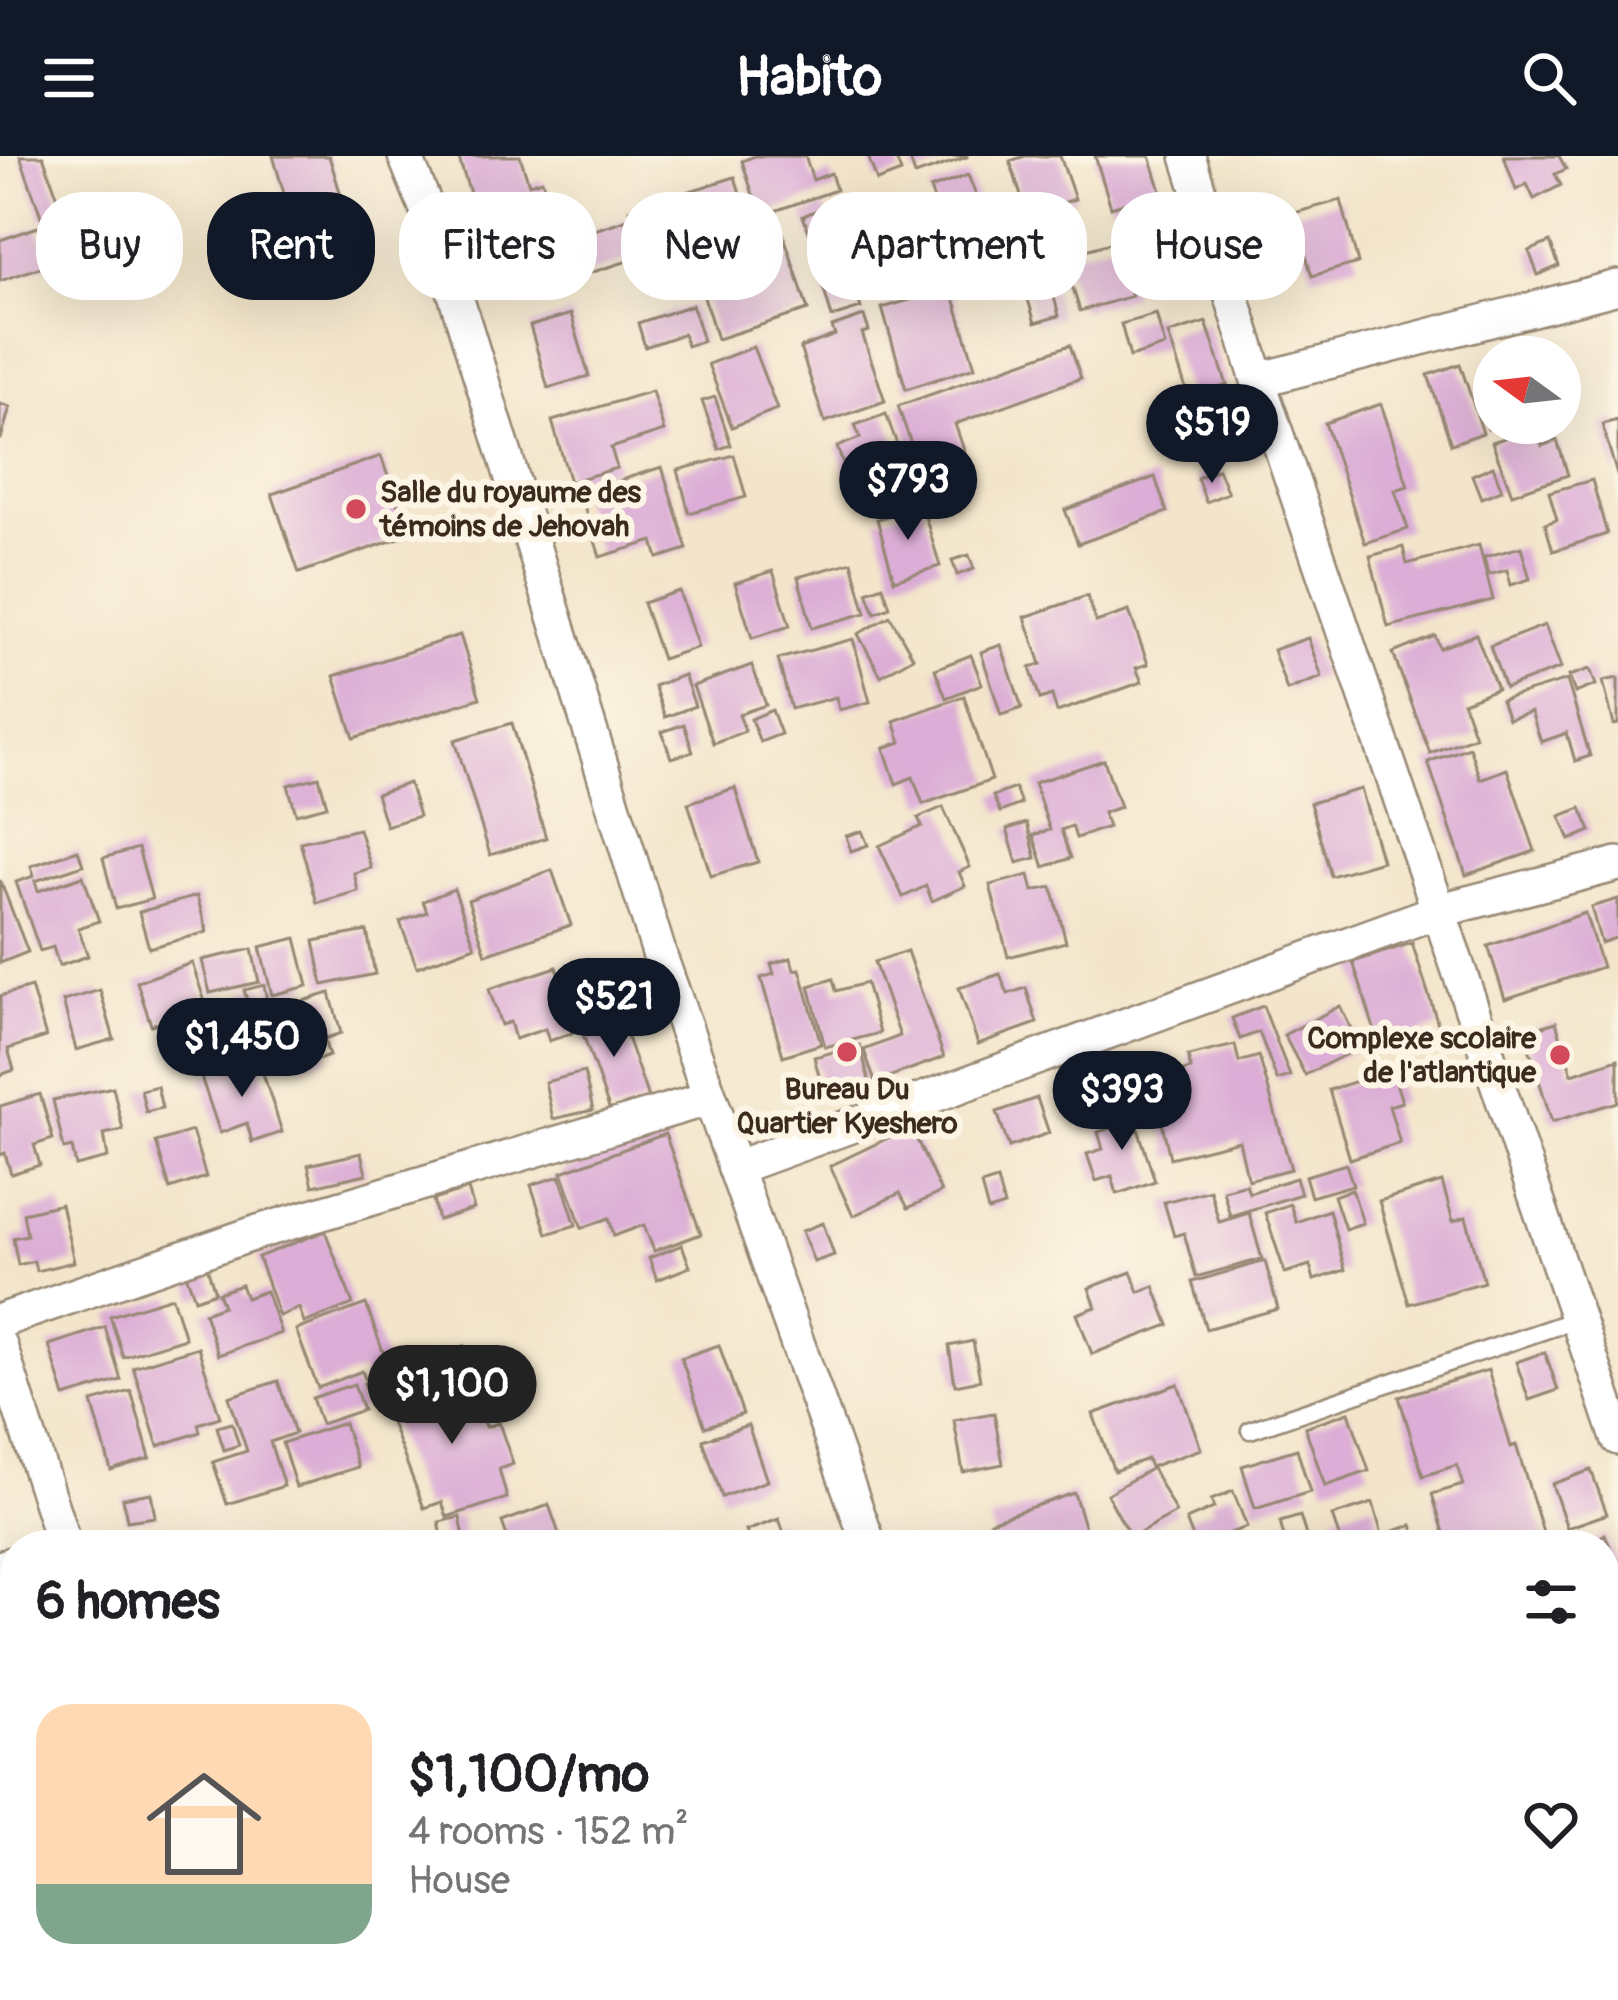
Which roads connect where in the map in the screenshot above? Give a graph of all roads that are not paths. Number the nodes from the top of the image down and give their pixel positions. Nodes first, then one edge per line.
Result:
1 (405, 156) edge
2 (1188, 156) edge
3 (1618, 287) edge
4 (1258, 380) junction
5 (1618, 864) edge
6 (1441, 910) junction
7 (710, 1098) junction
8 (735, 1168) junction
9 (1578, 1319) junction
10 (0, 1321) edge
11 (0, 1346) edge
12 (1250, 1430) dead end
13 (1618, 1438) edge
14 (59, 1530) edge
15 (864, 1530) edge

1 - 7 street
2 - 4 street
3 - 4 street
4 - 6 street
5 - 6 street
6 - 8 street
6 - 9 street
7 - 8 street
7 - 10 street
8 - 15 street
9 - 12 lane
9 - 13 street
11 - 14 street

